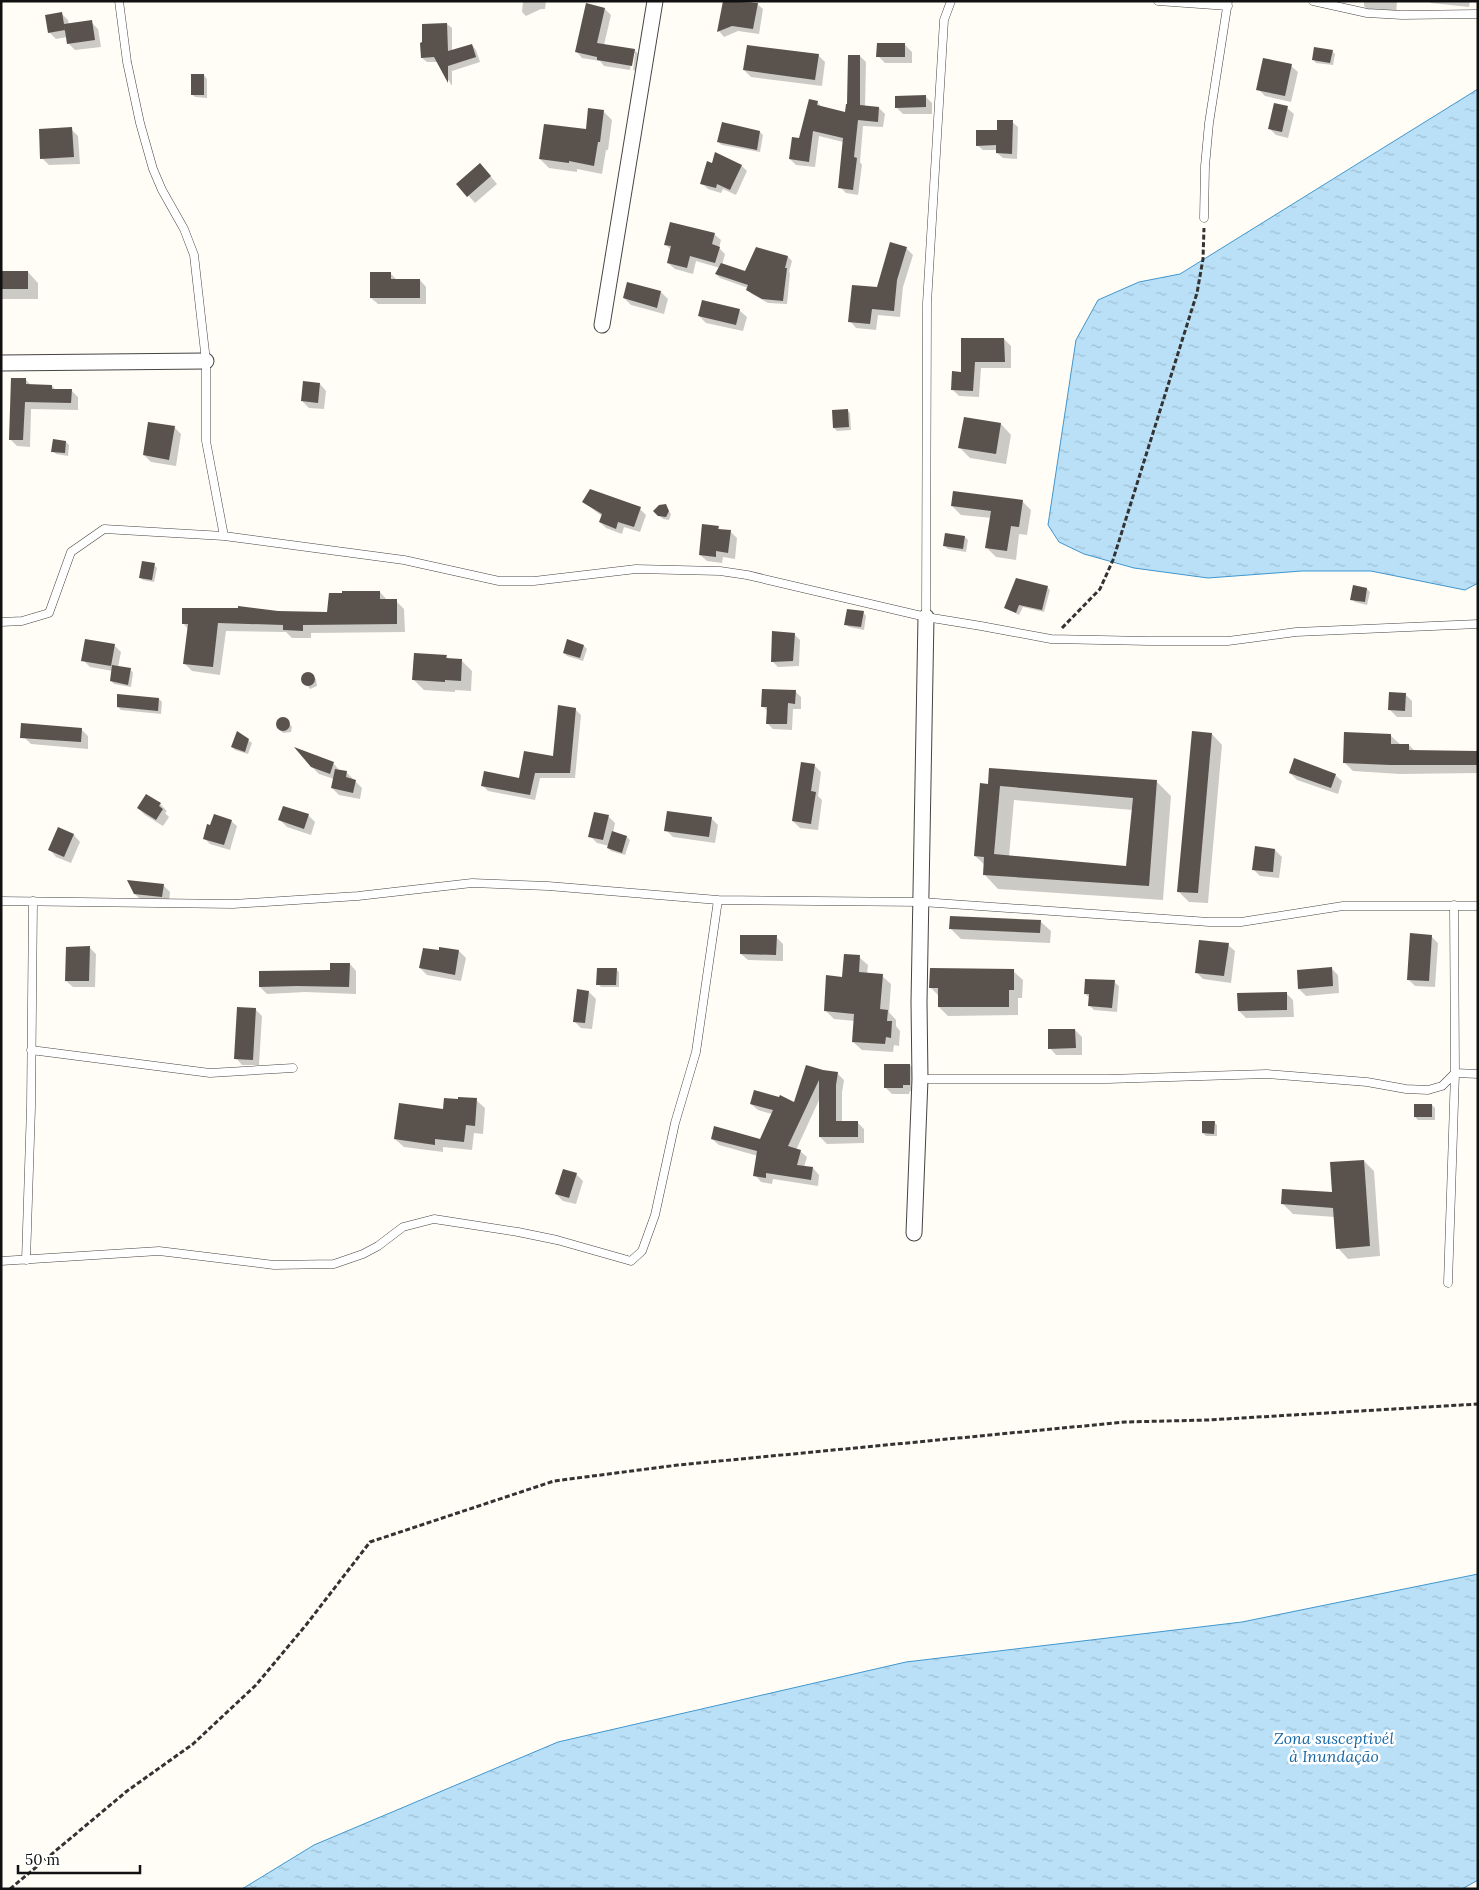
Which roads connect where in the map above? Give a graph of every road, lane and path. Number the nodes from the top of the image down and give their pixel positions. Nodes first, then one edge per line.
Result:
1 (119, 1) edge
2 (654, 1) edge
3 (951, 1) edge
4 (1158, 1) edge
5 (1313, 1) edge
6 (1228, 4) edge
7 (1478, 14) edge
8 (1204, 218) joint
9 (602, 325) dead end
10 (206, 361) junction
11 (1, 363) edge
12 (224, 536) junction
13 (926, 618) junction
14 (1, 622) edge
15 (1478, 624) edge
16 (1051, 639) junction
17 (718, 900) junction
18 (1, 901) edge
19 (33, 901) junction
20 (922, 902) junction
21 (1454, 905) junction
22 (1478, 906) edge
23 (31, 1050) junction
24 (293, 1068) dead end
25 (1454, 1073) junction
26 (1478, 1074) edge
27 (920, 1079) junction
28 (914, 1233) dead end
29 (26, 1260) junction
30 (1, 1261) edge
31 (1448, 1283) dead end
32 (1478, 1404) edge
33 (10, 1889) edge

1 - 10 lane
2 - 9 street
3 - 13 lane
4 - 6 lane
5 - 7 lane
6 - 8 lane
8 - 16 path
10 - 11 street
10 - 12 lane
12 - 13 lane
12 - 14 lane
13 - 16 lane
13 - 20 street
15 - 16 lane
17 - 19 lane
17 - 20 lane
17 - 29 lane
18 - 19 lane
19 - 23 lane
20 - 21 lane
20 - 27 street
21 - 22 lane
21 - 25 lane
23 - 24 lane
23 - 29 lane
25 - 26 lane
25 - 27 lane
25 - 31 lane
27 - 28 street
29 - 30 lane
32 - 33 path

